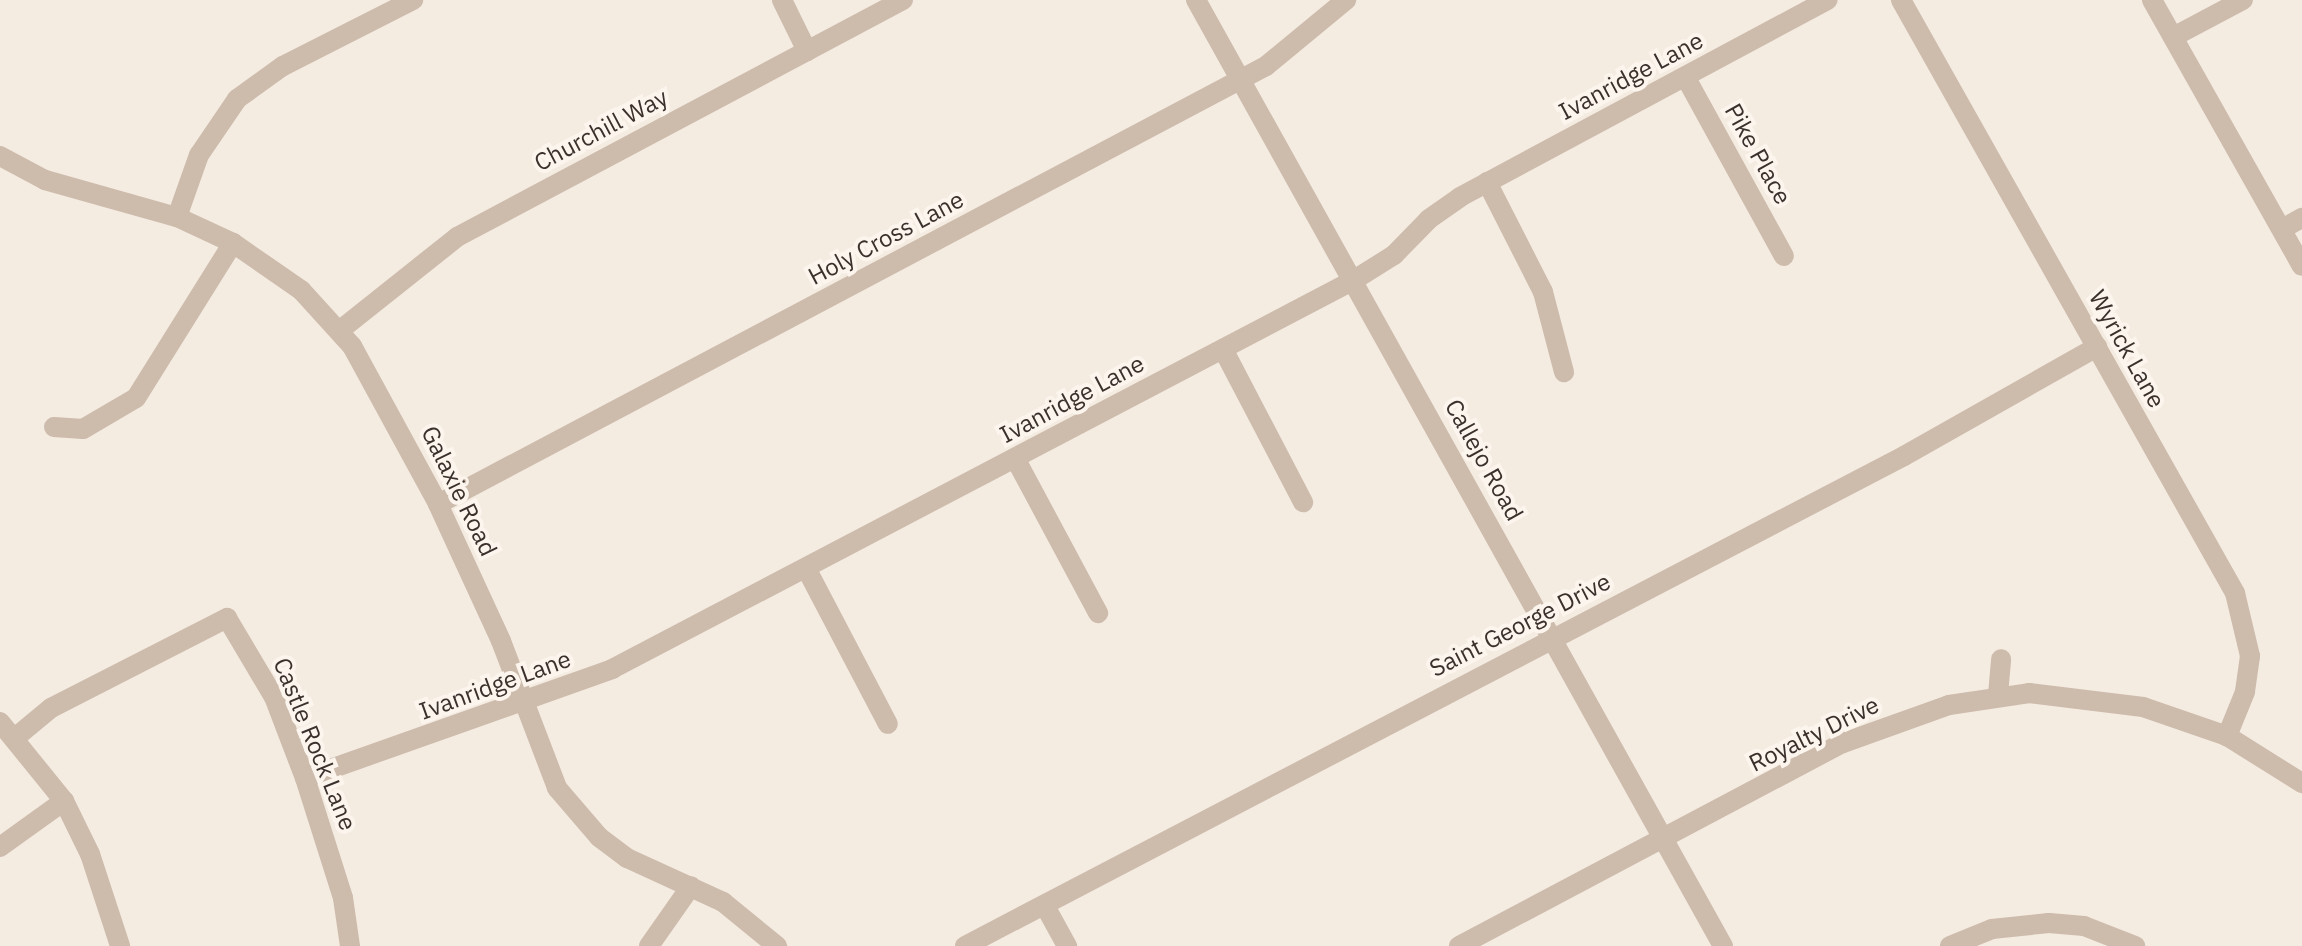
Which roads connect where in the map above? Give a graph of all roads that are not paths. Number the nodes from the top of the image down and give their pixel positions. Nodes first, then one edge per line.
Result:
1 (413, 0) edge
2 (782, 0) edge
3 (903, 0) edge
4 (1196, 0) edge
5 (1346, 0) edge
6 (1828, 0) edge
7 (1901, 0) edge
8 (2152, 0) edge
9 (2243, 0) edge
10 (2173, 37) junction
11 (807, 51) junction
12 (1686, 78) junction
13 (1242, 80) junction
14 (0, 156) edge
15 (1487, 182) junction
16 (177, 217) junction
17 (2302, 218) edge
18 (2282, 229) junction
19 (233, 243) junction
20 (1784, 256) dead end
21 (2302, 266) edge
22 (1354, 280) junction
23 (339, 331) junction
24 (2097, 347) junction
25 (1223, 349) junction
26 (1564, 372) dead end
27 (54, 427) dead end
28 (1015, 458) junction
29 (1303, 502) dead end
30 (438, 504) junction
31 (806, 568) junction
32 (1098, 613) dead end
33 (1553, 638) junction
34 (2001, 659) dead end
35 (1998, 695) junction
36 (523, 702) junction
37 (0, 722) edge
38 (888, 724) dead end
39 (2227, 736) junction
40 (16, 737) junction
41 (305, 778) junction
42 (2302, 783) edge
43 (64, 801) junction
44 (1663, 838) junction
45 (0, 847) edge
46 (691, 886) junction
47 (1045, 906) junction
48 (120, 946) edge
49 (350, 946) edge
50 (649, 946) edge
51 (777, 946) edge
52 (965, 946) edge
53 (1067, 946) edge
54 (1459, 946) edge
55 (1723, 946) edge
56 (1950, 946) edge
57 (2135, 946) edge

1 - 16 street
2 - 11 street
3 - 11 street, Churchill Way
4 - 13 street, Callejo Road
5 - 13 street, Holy Cross Lane
6 - 12 street, Ivanridge Lane
7 - 24 street, Wyrick Lane
8 - 10 street
9 - 10 street
10 - 18 street
11 - 23 street, Churchill Way
12 - 15 street, Ivanridge Lane
12 - 20 street, Pike Place
13 - 22 street, Callejo Road
13 - 30 street, Holy Cross Lane
14 - 16 street, Galaxie Road
15 - 22 street, Ivanridge Lane
15 - 26 street
16 - 19 street, Galaxie Road
17 - 18 street
18 - 21 street
19 - 23 street, Galaxie Road
19 - 27 street
22 - 25 street, Ivanridge Lane
22 - 33 street, Callejo Road
23 - 30 street, Galaxie Road
24 - 33 street, Saint George Drive
24 - 39 street, Wyrick Lane
25 - 28 street, Ivanridge Lane
25 - 29 street
28 - 31 street, Ivanridge Lane
28 - 32 street
30 - 36 street, Galaxie Road
31 - 36 street, Ivanridge Lane
31 - 38 street
33 - 44 street, Callejo Road
33 - 47 street, Saint George Drive
34 - 35 street
35 - 39 street, Royalty Drive
35 - 44 street, Royalty Drive
36 - 41 street, Ivanridge Lane
36 - 46 street, Galaxie Road
37 - 40 street
39 - 42 street, Royalty Drive
40 - 41 street, Castle Rock Lane
40 - 43 street
41 - 49 street, Castle Rock Lane
43 - 45 street
43 - 48 street
44 - 54 street, Royalty Drive
44 - 55 street, Callejo Road
46 - 50 street
46 - 51 street, Galaxie Road
47 - 52 street, Saint George Drive
47 - 53 street
56 - 57 street

